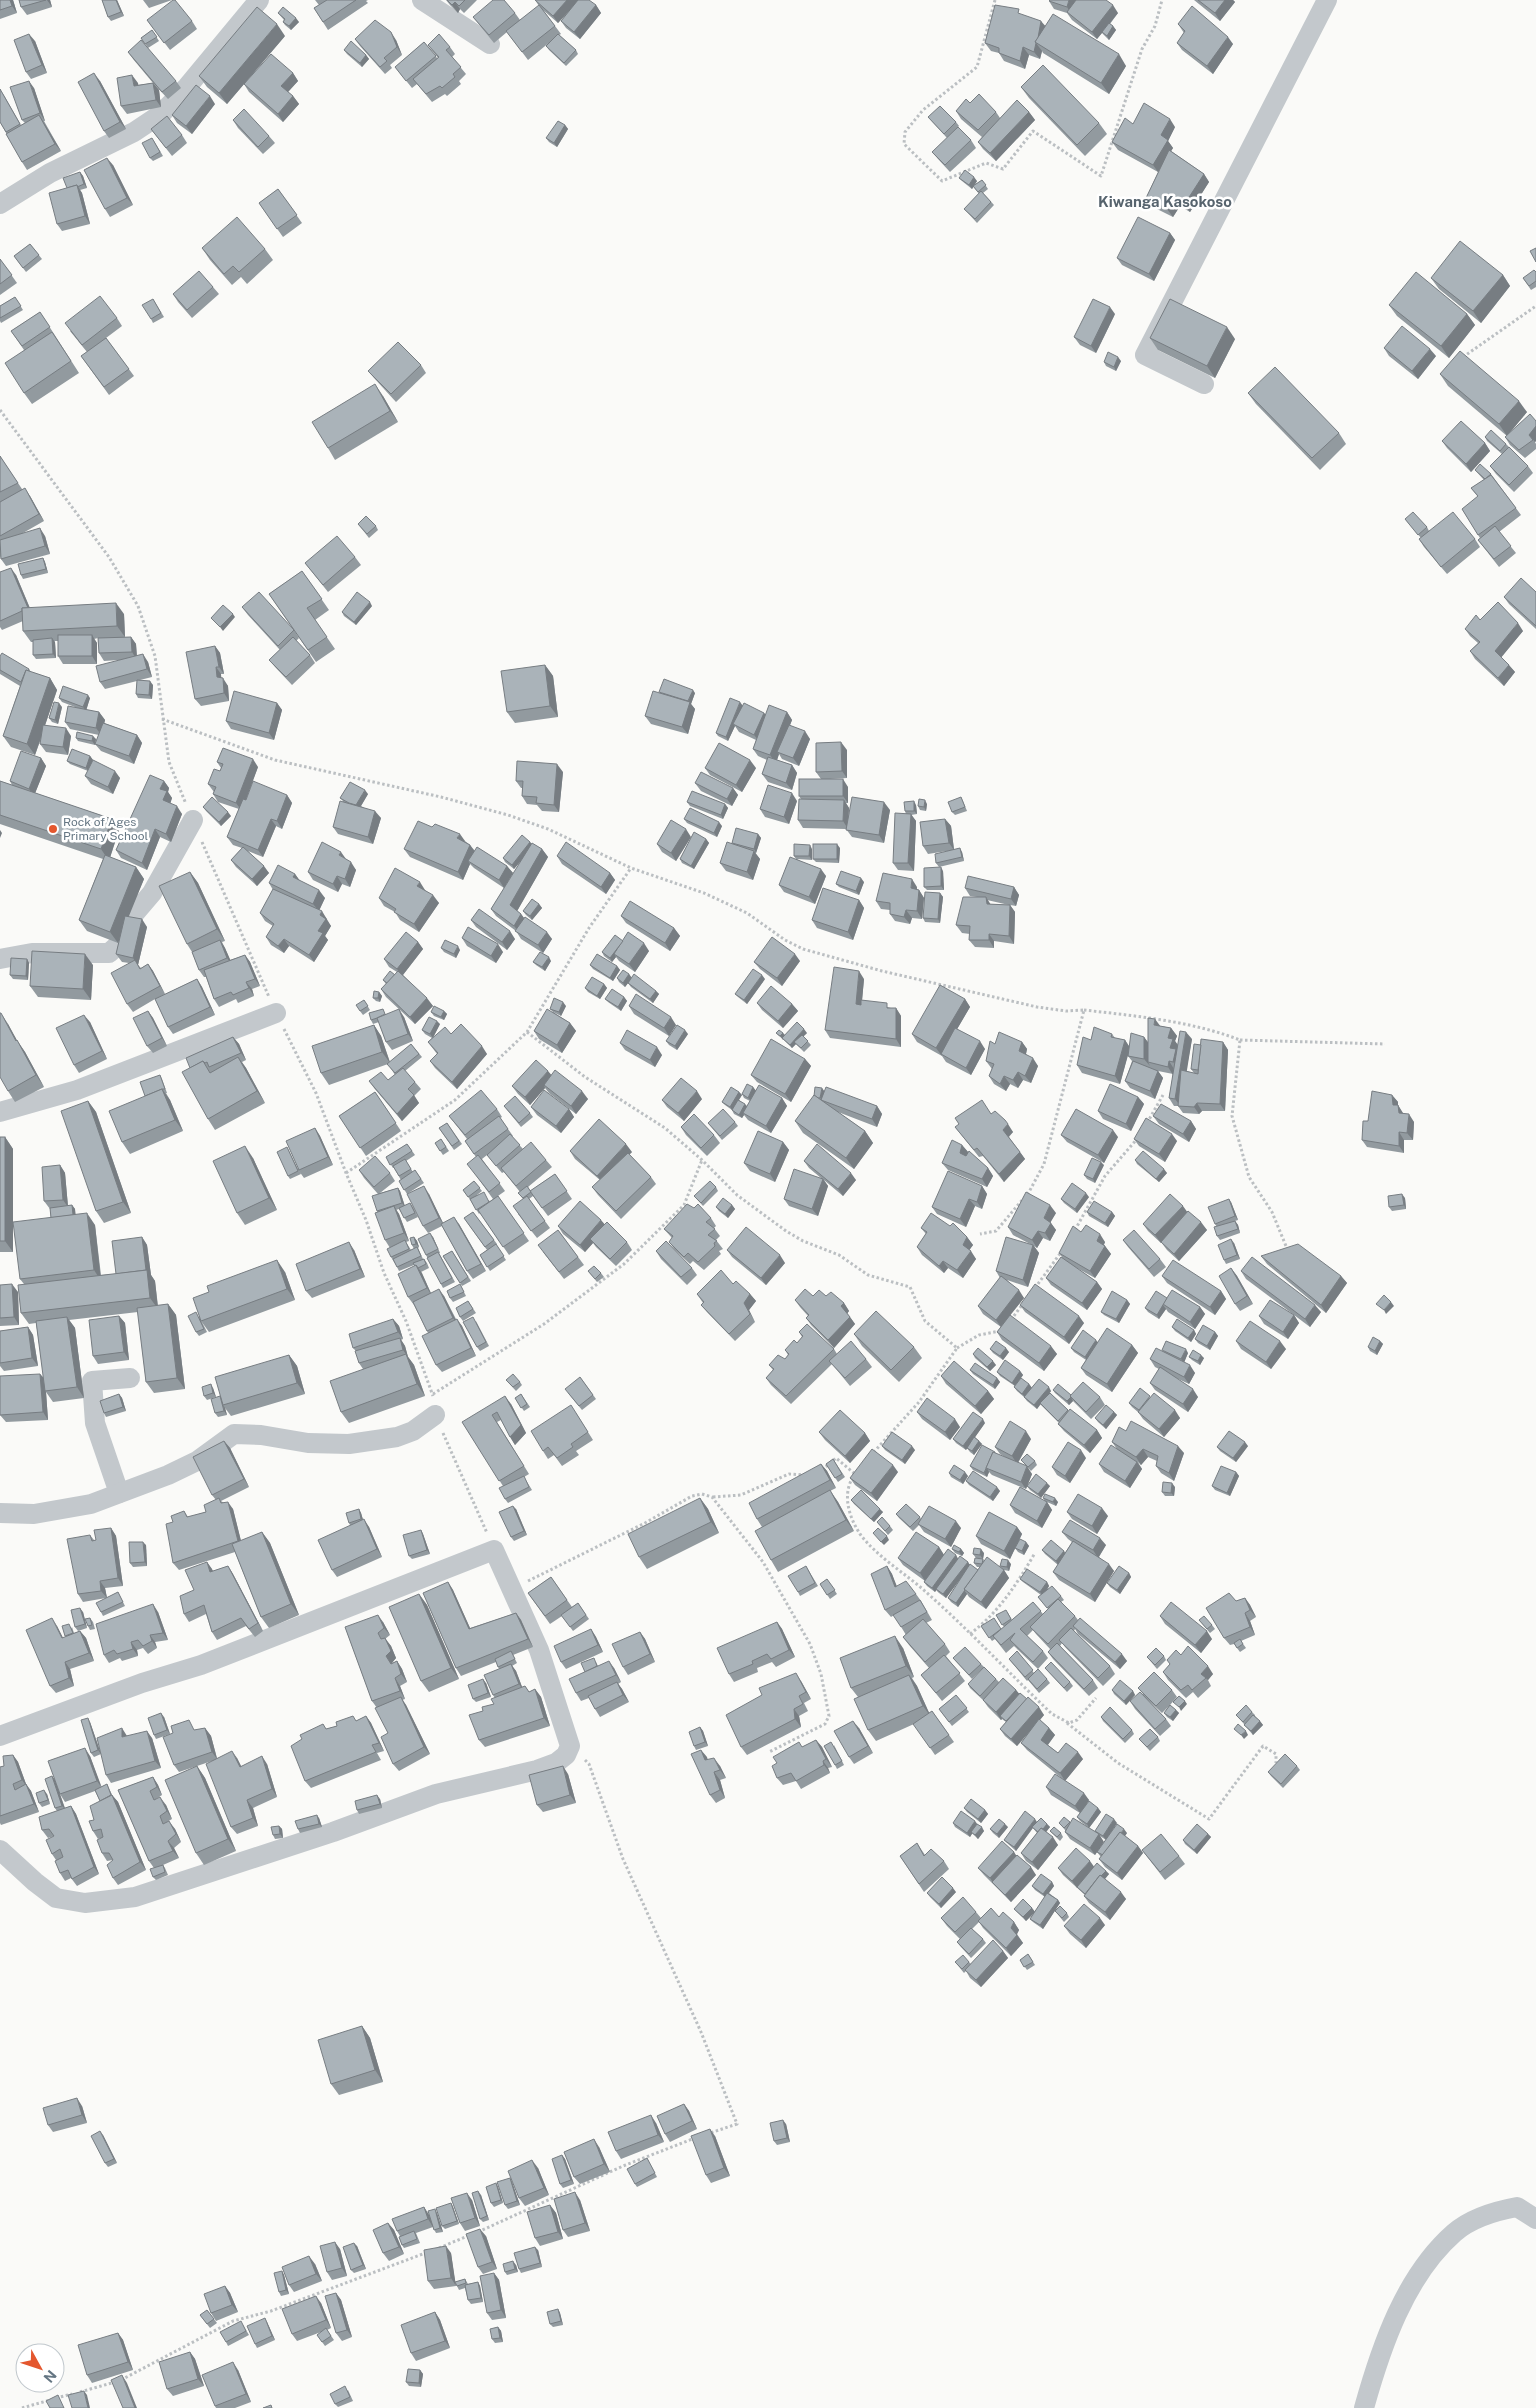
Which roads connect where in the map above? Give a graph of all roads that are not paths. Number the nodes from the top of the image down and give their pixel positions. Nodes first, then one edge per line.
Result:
1 (259, 0) edge
2 (422, 0) edge
3 (1328, 0) edge
4 (490, 44) edge
5 (0, 204) edge
6 (1204, 384) dead end
7 (193, 820) road end
8 (0, 959) edge
9 (276, 1013) road end
10 (0, 1112) edge
11 (130, 1378) dead end
12 (435, 1415) road end
13 (119, 1493) junction
14 (0, 1513) edge
15 (0, 1736) edge
16 (0, 1850) edge
17 (1536, 2219) edge
18 (1364, 2408) edge

1 - 5 street
2 - 4 street
3 - 6 street
7 - 8 street
9 - 10 street
11 - 13 street
12 - 13 street
13 - 14 street
15 - 16 street
17 - 18 street

